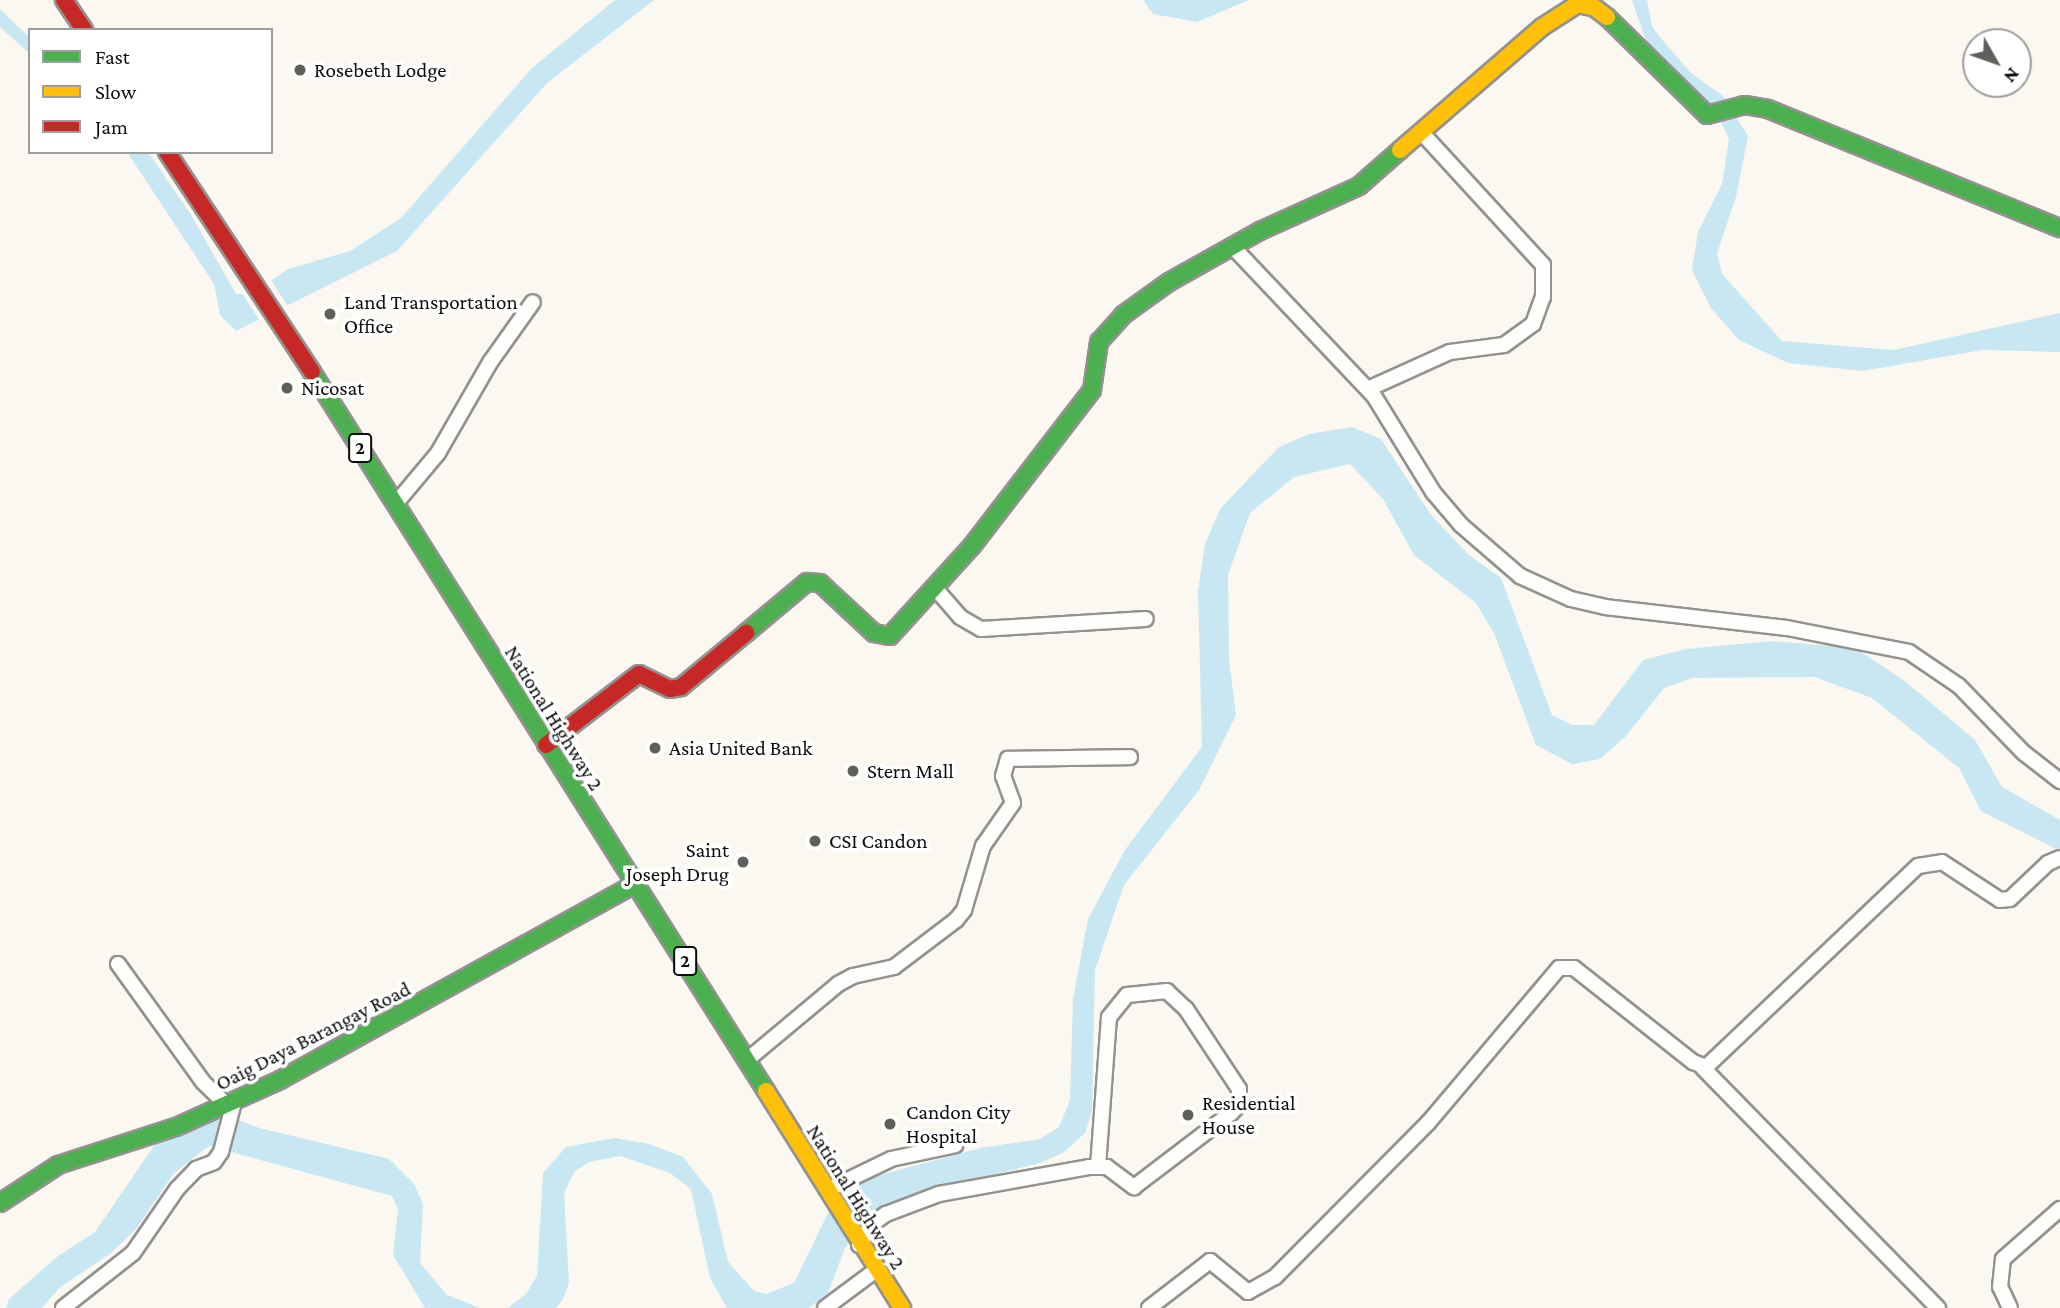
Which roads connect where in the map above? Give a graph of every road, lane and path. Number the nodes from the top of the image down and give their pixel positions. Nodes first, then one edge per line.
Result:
1 (64, 0) edge
2 (83, 28) edge
3 (1422, 133) junction
4 (168, 154) edge
5 (2060, 228) edge
6 (1232, 246) junction
7 (533, 302) dead end
8 (1368, 389) junction
9 (397, 502) junction
10 (935, 589) junction
11 (1146, 619) dead end
12 (546, 746) junction
13 (1130, 757) dead end
14 (2060, 781) edge
15 (2060, 859) edge
16 (637, 883) junction
17 (118, 964) dead end
18 (746, 1061) junction
19 (1703, 1068) junction
20 (231, 1107) junction
21 (956, 1145) dead end
22 (1098, 1167) junction
23 (829, 1194) junction
24 (0, 1203) edge
25 (2060, 1209) edge
26 (858, 1242) junction
27 (876, 1270) junction
28 (63, 1308) edge
29 (825, 1308) edge
30 (902, 1308) edge
31 (1149, 1308) edge
32 (1938, 1308) edge
33 (2010, 1308) edge

1 - 2 street
3 - 5 street
3 - 6 street
3 - 8 street
4 - 9 street, National Highway 2 / 2
6 - 8 street
6 - 10 street
7 - 9 street
8 - 14 street
9 - 12 street, National Highway 2 / 2
10 - 11 street
10 - 12 street
12 - 16 street, National Highway 2 / 2
13 - 18 street
15 - 19 street
16 - 18 street, National Highway 2 / 2
16 - 20 street, Oaig Daya Barangay Road
17 - 20 street
18 - 23 street, National Highway 2 / 2
19 - 31 street
19 - 32 street
20 - 24 street, Oaig Daya Barangay Road
20 - 28 street
21 - 23 street
22 - 22 street
22 - 26 street
23 - 26 street, National Highway 2 / 2
25 - 33 street
26 - 27 street, National Highway 2 / 2
27 - 29 street
27 - 30 street, National Highway 2 / 2

